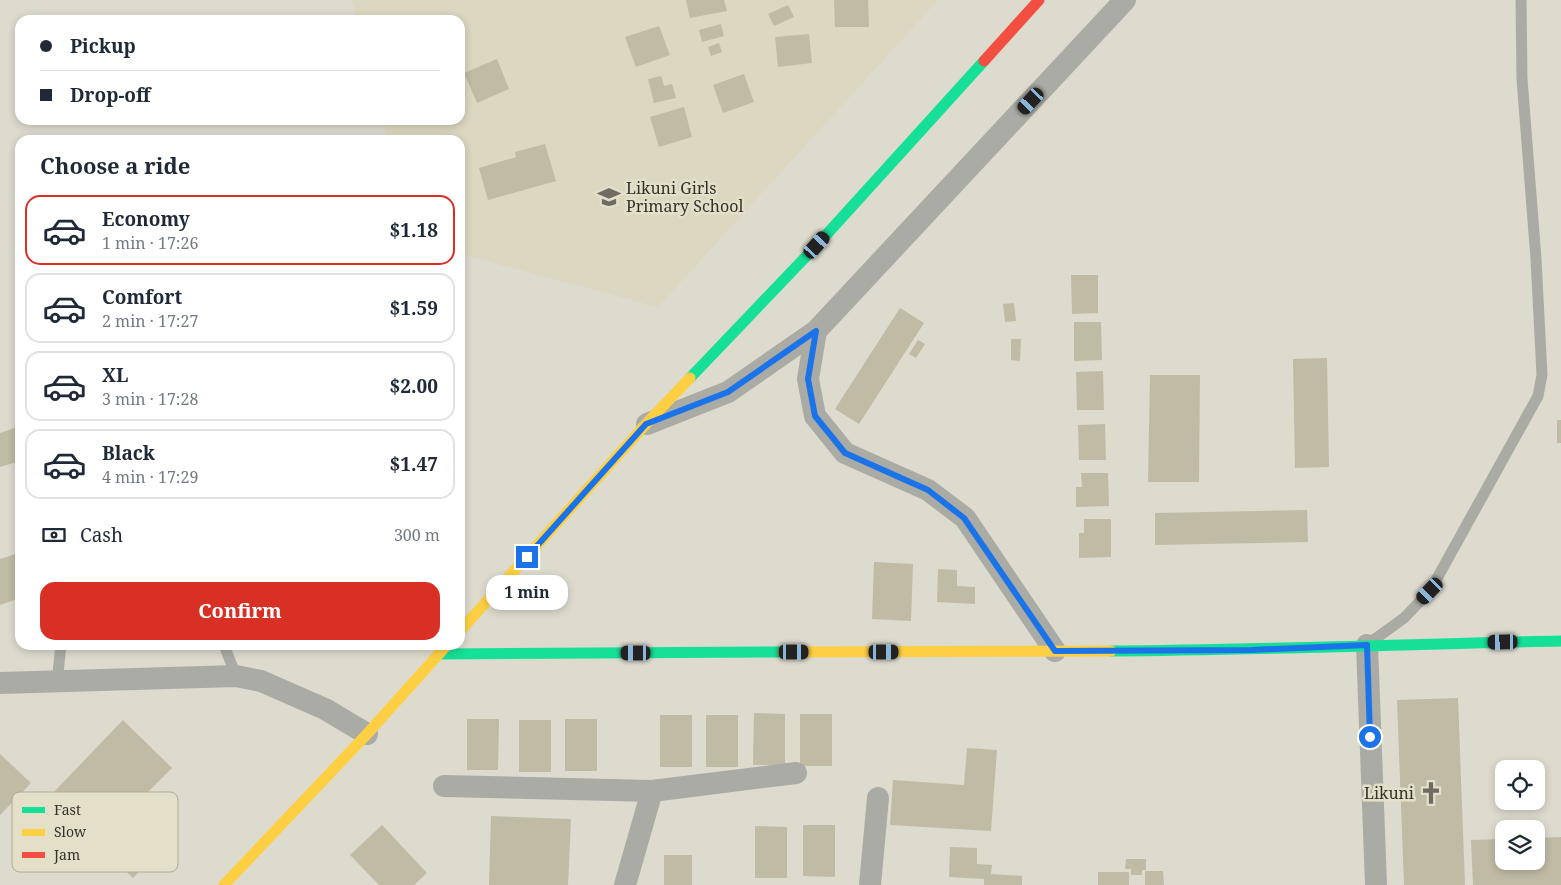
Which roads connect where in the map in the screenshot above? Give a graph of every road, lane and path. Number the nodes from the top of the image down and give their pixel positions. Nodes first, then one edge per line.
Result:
1 (1039, 0) edge
2 (1125, 0) edge
3 (1521, 0) edge
4 (816, 331) junction
5 (646, 424) junction
6 (465, 625) edge
7 (1561, 641) edge
8 (1367, 645) junction
9 (60, 650) edge
10 (226, 650) edge
11 (443, 650) edge
12 (1055, 651) junction
13 (439, 654) junction
14 (236, 676) junction
15 (57, 682) junction
16 (0, 683) edge
17 (367, 734) junction
18 (796, 773) dead end
19 (444, 786) dead end
20 (652, 791) junction
21 (878, 798) dead end
22 (224, 885) edge
23 (625, 885) edge
24 (870, 885) edge
25 (1376, 885) edge

1 - 5 main road
2 - 4 street
3 - 8 lane
4 - 5 street
4 - 12 street
5 - 6 main road
7 - 8 main road
8 - 12 main road
8 - 25 street
9 - 15 lane
10 - 14 lane
11 - 13 main road
12 - 13 main road
13 - 17 main road
14 - 15 street
14 - 17 street
15 - 16 street
17 - 22 main road
18 - 20 street
19 - 20 street
20 - 23 street
21 - 24 street

